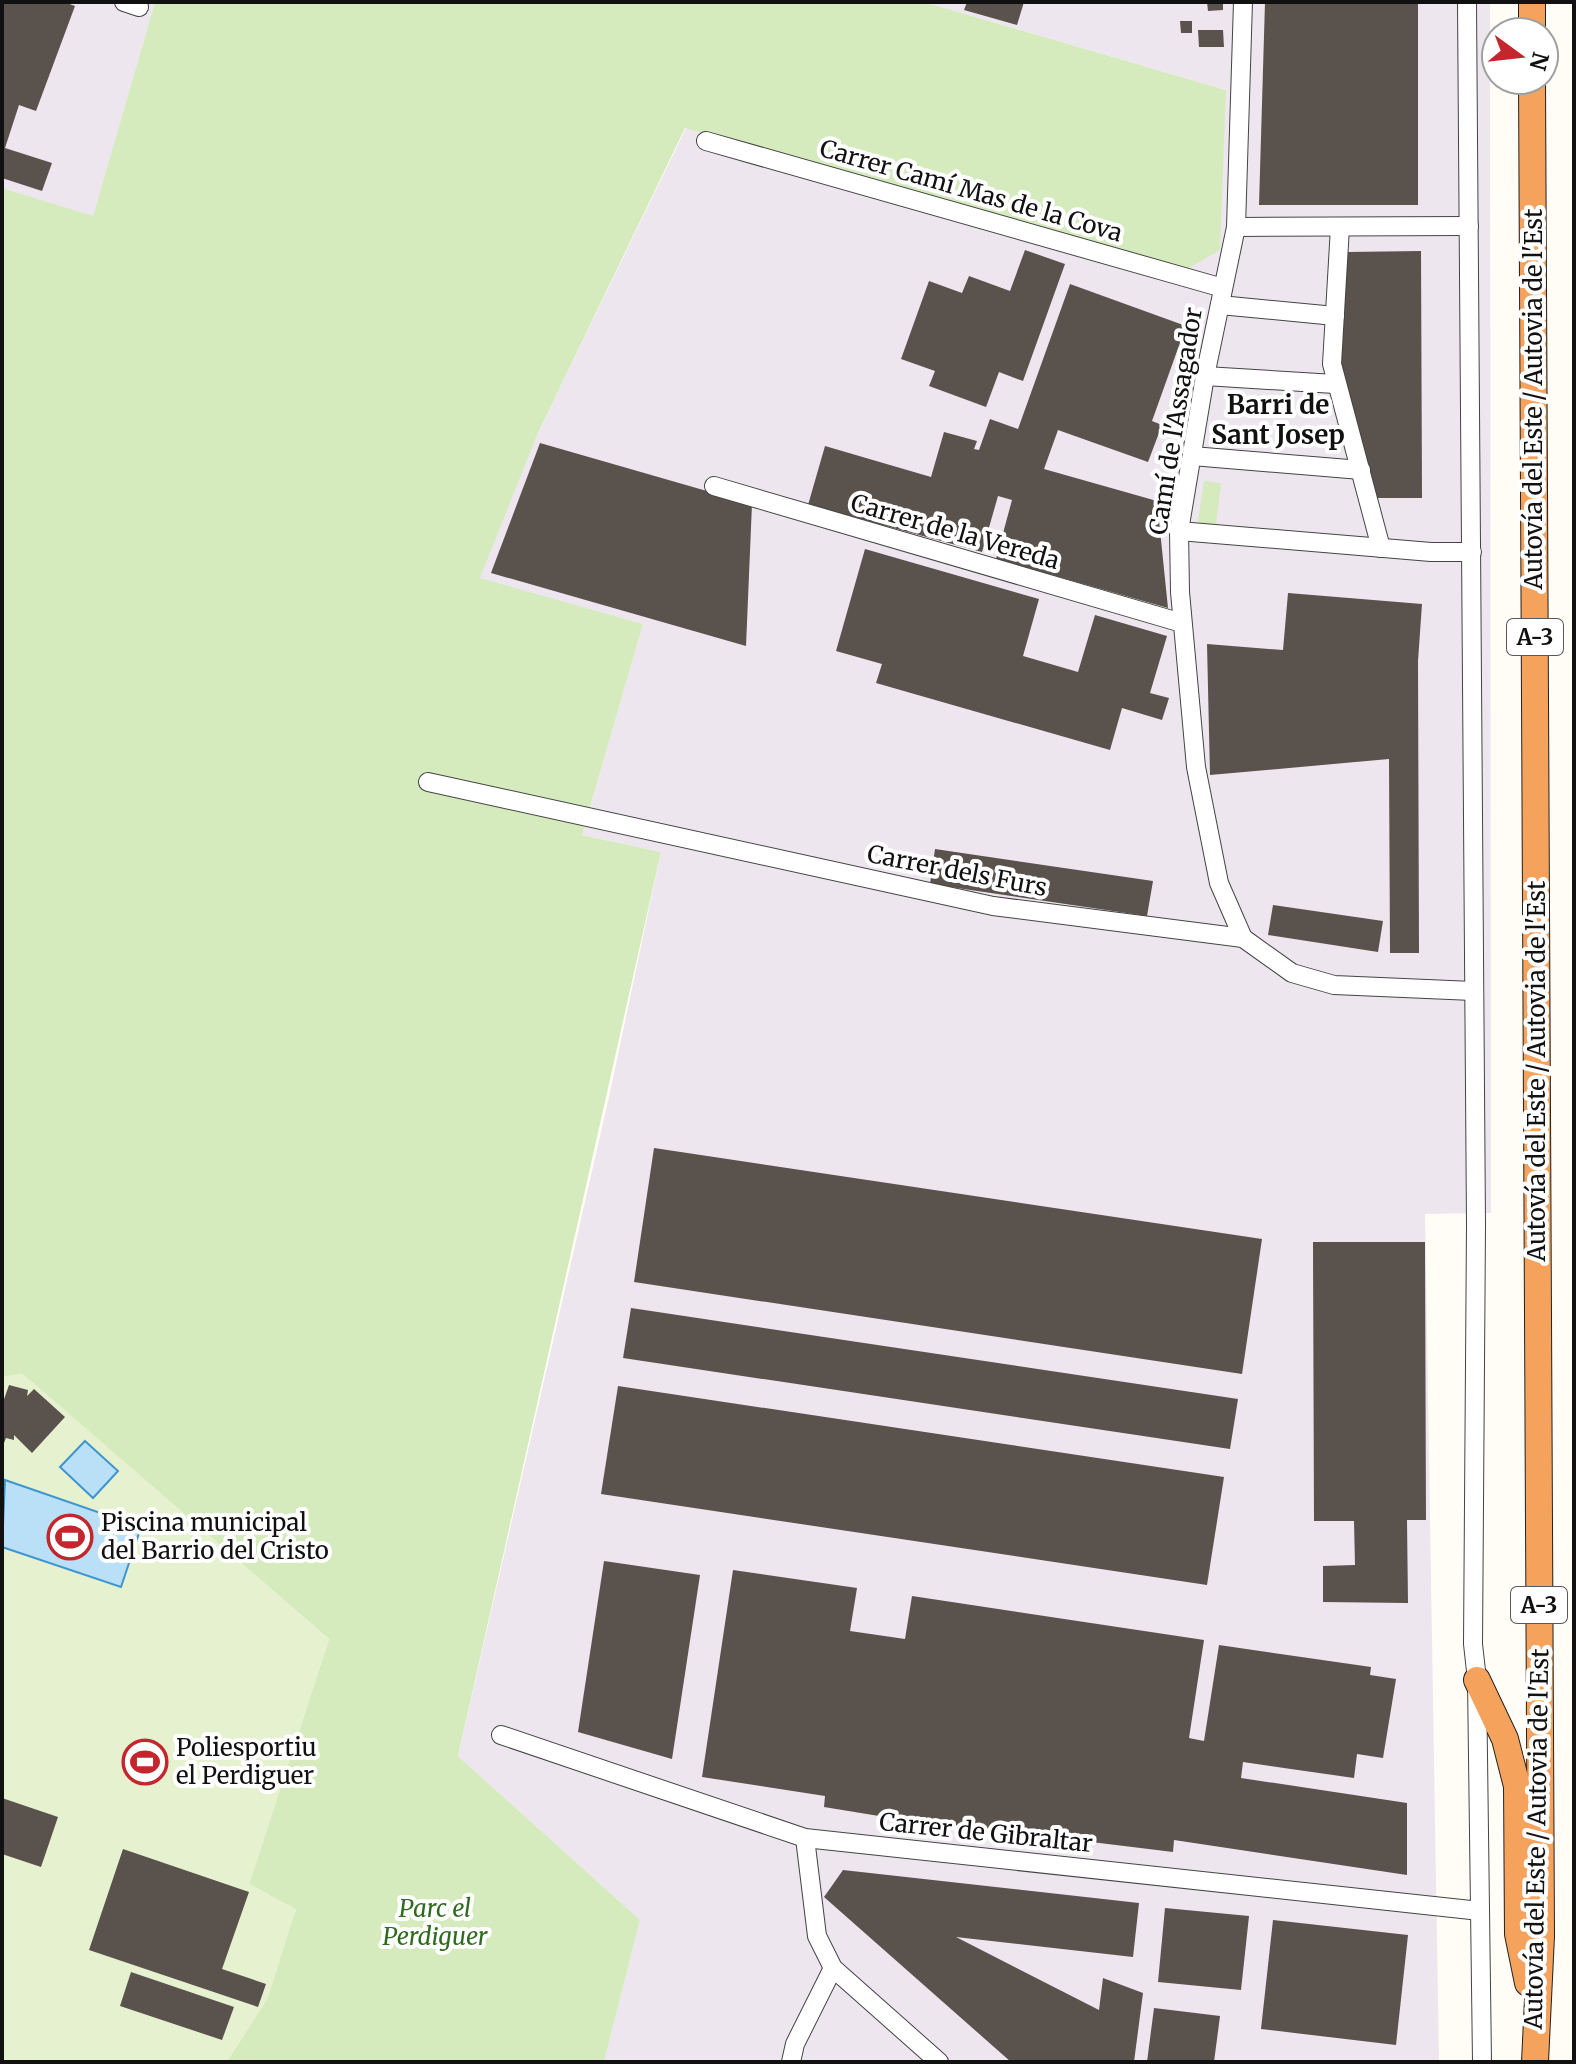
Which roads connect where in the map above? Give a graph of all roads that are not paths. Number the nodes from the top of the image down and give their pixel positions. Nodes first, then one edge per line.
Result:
1 (1243, 2) edge
2 (1467, 2) edge
3 (1532, 96) edge
4 (706, 141) dead end
5 (1469, 226) junction
6 (1236, 227) junction
7 (1340, 227) junction
8 (1221, 296) junction
9 (1335, 316) junction
10 (1205, 376) junction
11 (1335, 384) junction
12 (1192, 456) junction
13 (1361, 470) junction
14 (714, 486) dead end
15 (1179, 531) junction
16 (1381, 548) junction
17 (1472, 552) junction
18 (1182, 623) junction
19 (428, 782) dead end
20 (1243, 938) junction
21 (1473, 991) junction
22 (1477, 1680) junction
23 (501, 1735) dead end
24 (805, 1838) junction
25 (1480, 1911) junction
26 (833, 1968) junction
27 (1535, 2015) junction
28 (791, 2062) edge
29 (939, 2062) edge
30 (1482, 2062) edge
31 (1535, 2062) edge

1 - 6 street, Camí de l'Assagador
2 - 5 street
3 - 27 highway, Autovía del Este / Autovia de l'Est / A-3
4 - 8 street, Carrer Camí Mas de la Cova
5 - 7 street
5 - 17 street
6 - 7 street
6 - 8 street, Camí de l'Assagador
7 - 9 street
8 - 9 street, Carrer Camí Mas de la Cova
8 - 10 street, Camí de l'Assagador
9 - 11 street
10 - 11 street
10 - 12 street, Camí de l'Assagador
11 - 13 street
12 - 13 street
12 - 15 street, Camí de l'Assagador
13 - 16 street
14 - 18 street, Carrer de la Vereda
15 - 16 street
15 - 18 street, Camí de l'Assagador
16 - 17 street
17 - 21 street
18 - 20 street, Camí de l'Assagador
19 - 20 street, Carrer dels Furs
20 - 21 street, Carrer dels Furs
21 - 22 street
22 - 25 street
22 - 27 highway
23 - 24 street, Carrer de Gibraltar
24 - 25 street, Carrer de Gibraltar
24 - 26 street
25 - 30 street
26 - 28 street
26 - 29 street
27 - 31 highway, Autovía del Este / Autovia de l'Est / A-3

